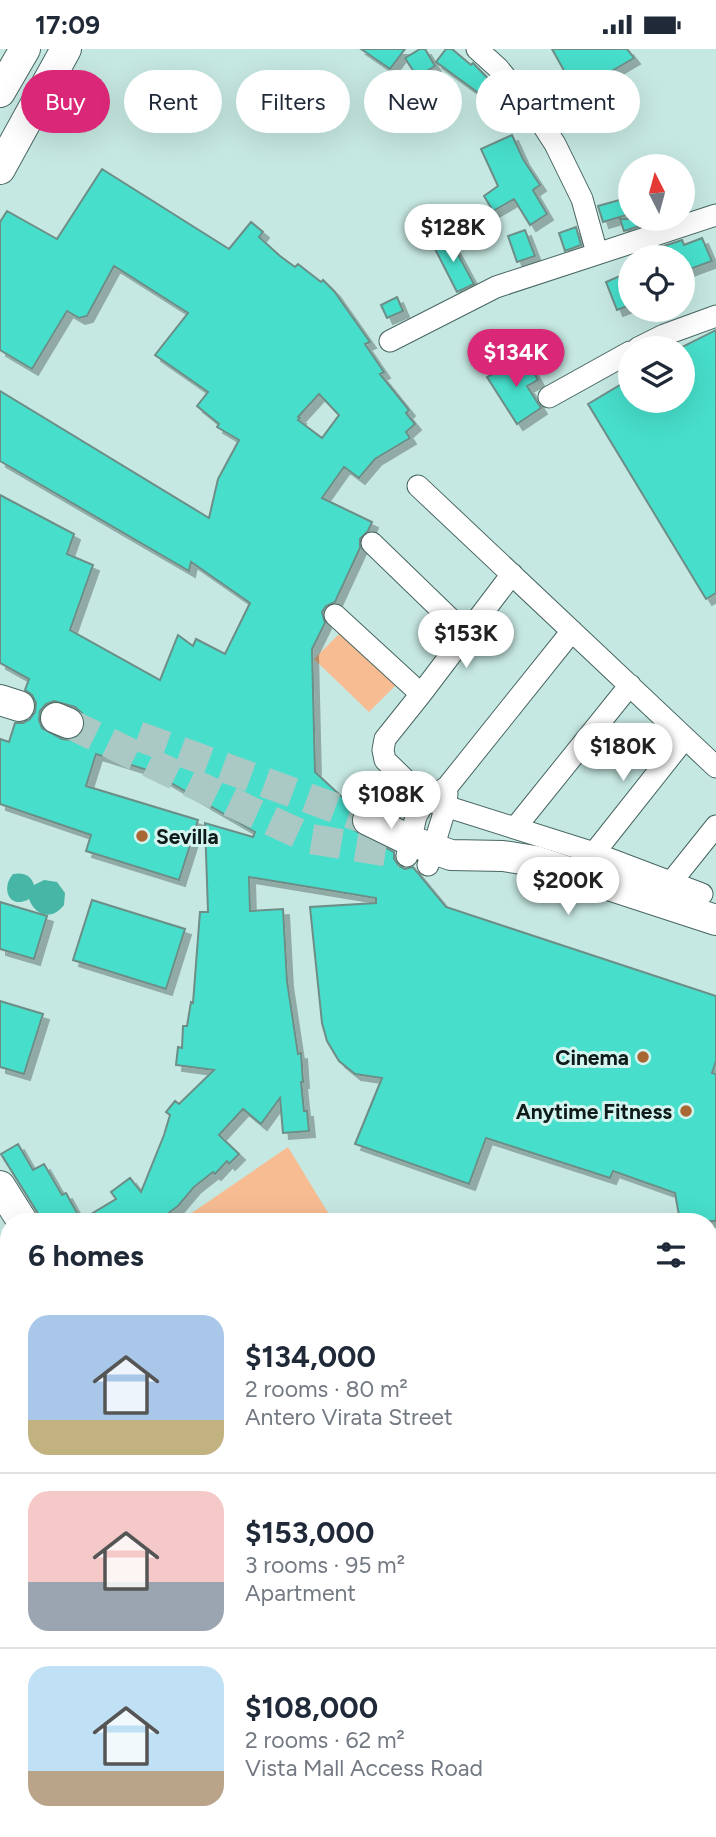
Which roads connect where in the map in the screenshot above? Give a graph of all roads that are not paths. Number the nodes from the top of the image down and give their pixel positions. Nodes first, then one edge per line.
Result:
1 (25, 49) edge
2 (66, 49) edge
3 (477, 49) edge
4 (0, 92) edge
5 (0, 169) edge
6 (716, 215) edge
7 (597, 253) junction
8 (716, 316) edge
9 (662, 336) edge
10 (390, 341) dead end
11 (618, 359) edge
12 (549, 397) dead end
13 (418, 485) dead end
14 (372, 543) dead end
15 (512, 574) junction
16 (335, 615) dead end
17 (572, 631) junction
18 (466, 635) junction
19 (630, 685) junction
20 (421, 694) junction
21 (685, 738) junction
22 (716, 767) edge
23 (447, 797) junction
24 (426, 800) junction
25 (368, 820) tunnel mouth
26 (716, 826) edge
27 (515, 828) junction
28 (416, 853) junction
29 (594, 853) junction
30 (672, 881) junction
31 (702, 894) dead end
32 (716, 920) edge
33 (716, 939) edge
34 (0, 1186) edge
35 (17, 1213) edge

1 - 4 street
2 - 5 street
3 - 7 street
6 - 7 street
7 - 10 street
8 - 9 street
11 - 12 street
13 - 15 street
14 - 18 street
15 - 17 street
15 - 18 street
16 - 20 street
17 - 19 street
17 - 23 street
18 - 20 street
19 - 21 street
19 - 27 street
20 - 24 street
21 - 22 street
21 - 29 street
23 - 24 street
23 - 27 street
23 - 28 street
24 - 28 street
25 - 28 street
26 - 30 street
27 - 29 street
28 - 32 street
28 - 33 street
29 - 30 street
30 - 31 street
34 - 35 street

